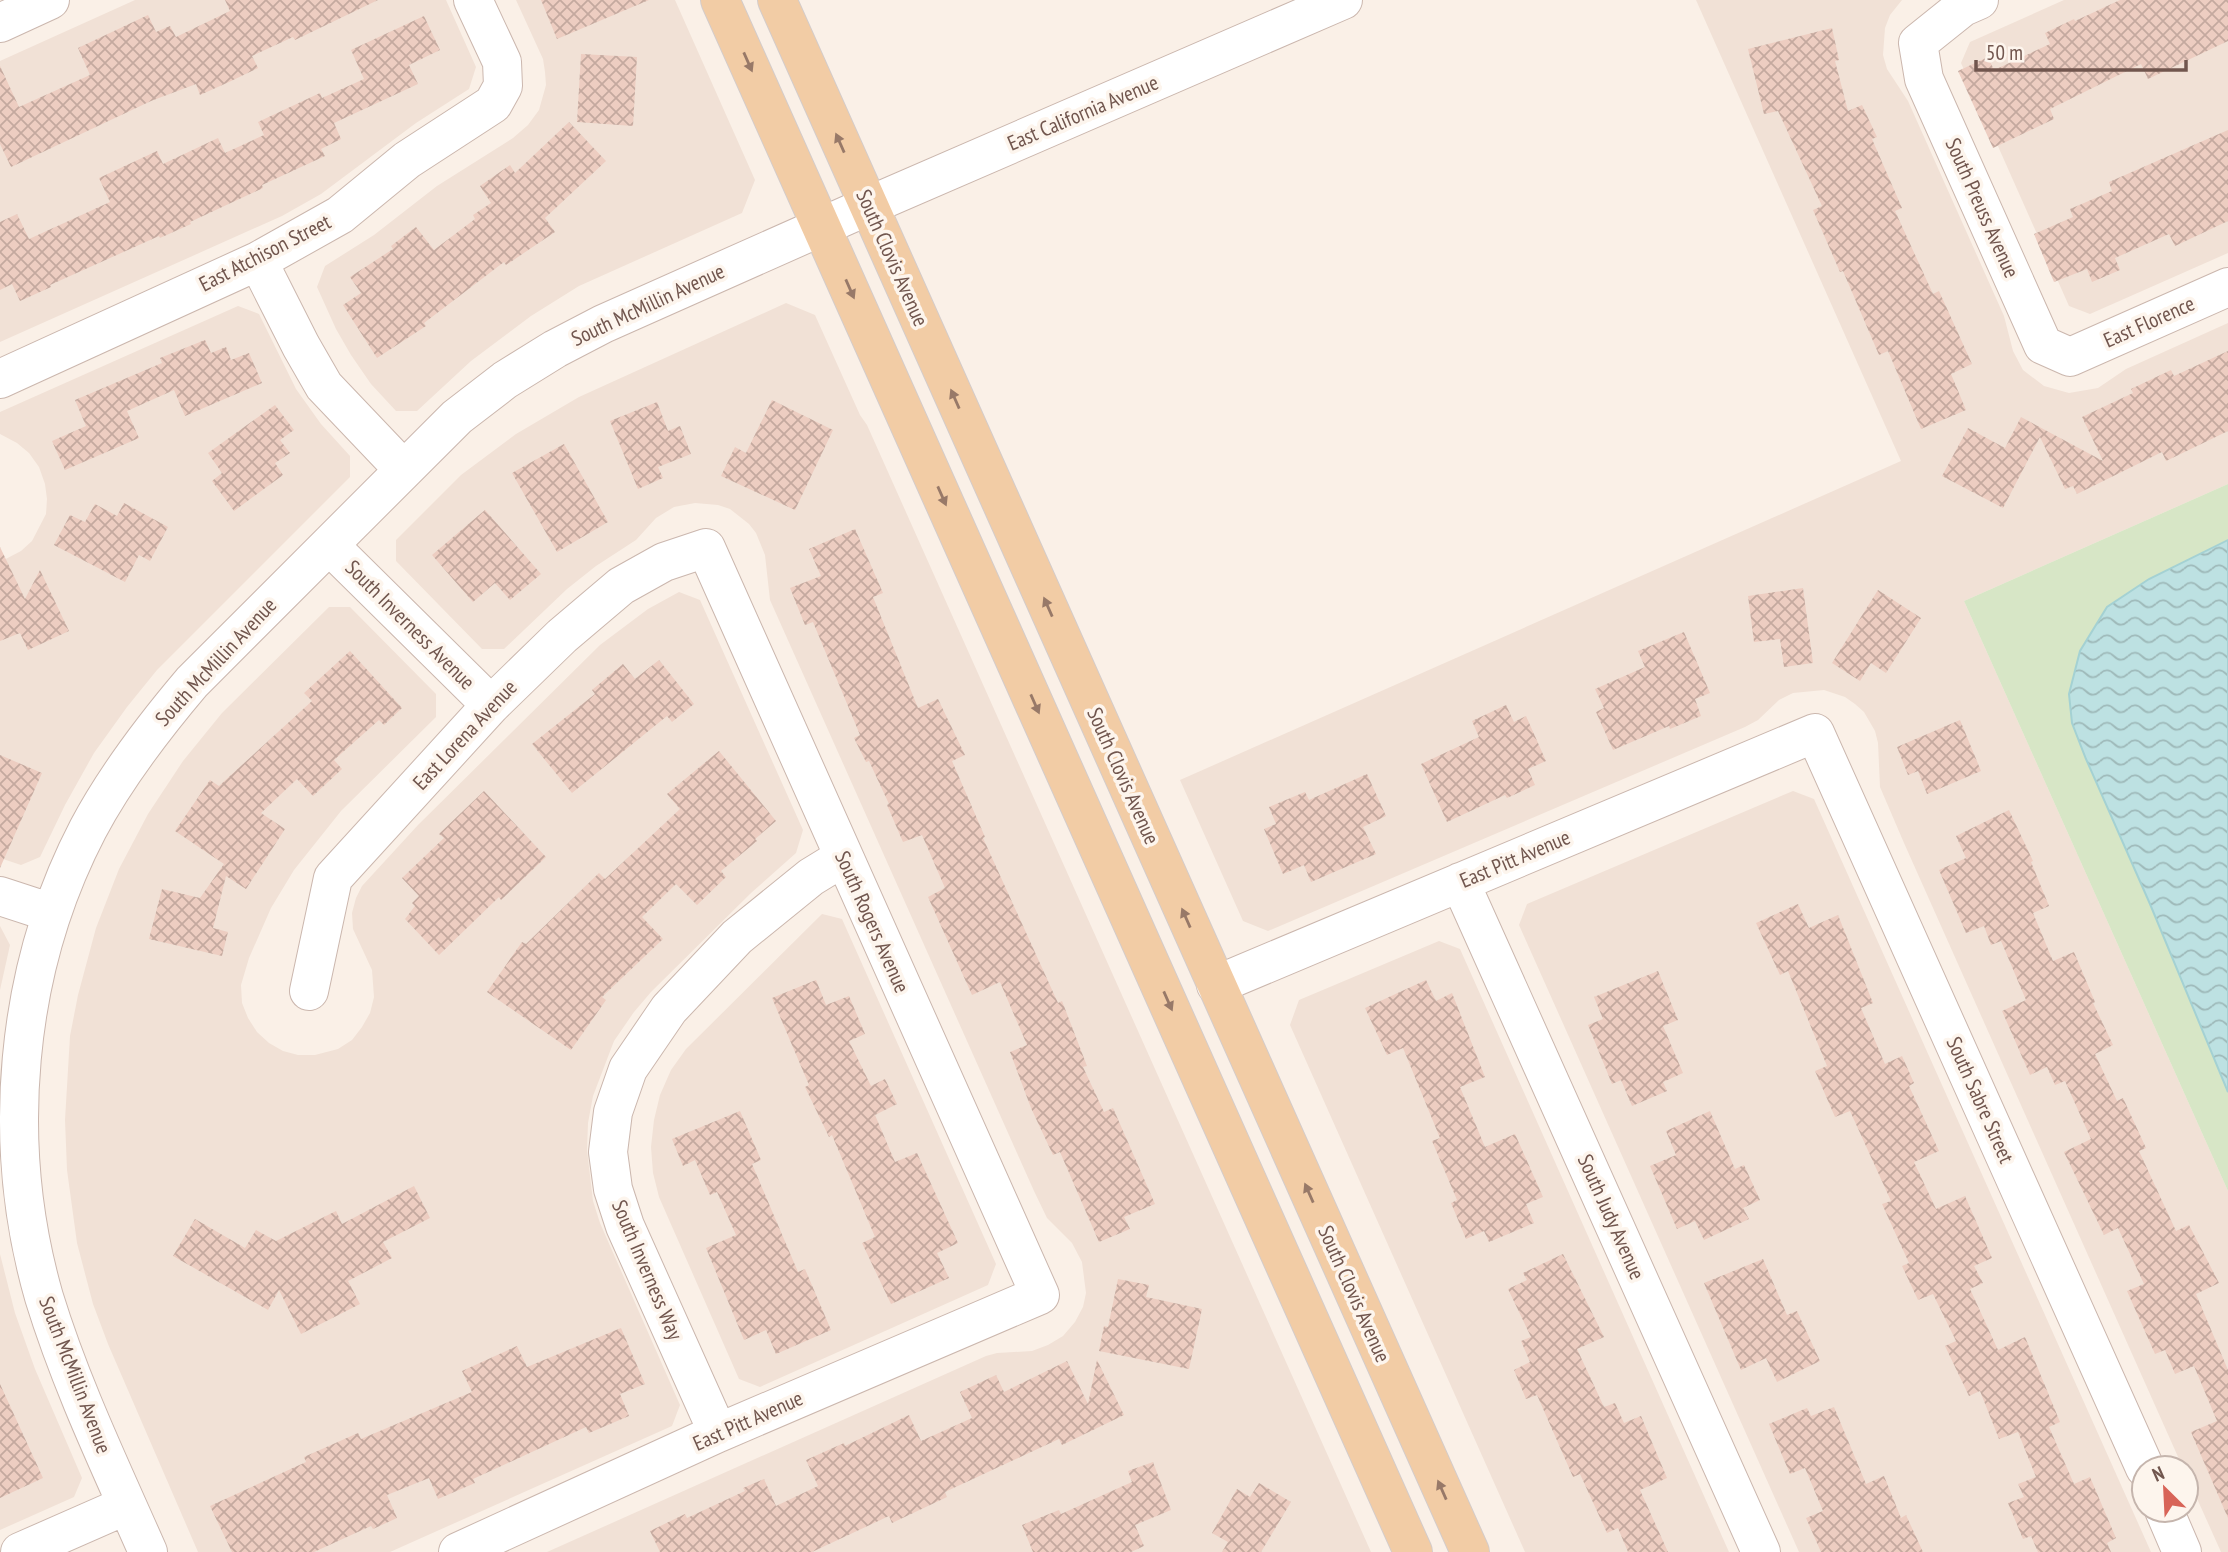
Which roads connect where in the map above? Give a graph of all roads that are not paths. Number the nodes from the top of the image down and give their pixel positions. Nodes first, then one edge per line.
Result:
1 (50, 0) edge
2 (473, 0) edge
3 (720, 0) edge
4 (776, 0) edge
5 (1343, 0) edge
6 (1979, 0) edge
7 (0, 23) edge
8 (868, 206) junction
9 (822, 226) junction
10 (258, 261) junction
11 (2228, 287) edge
12 (2070, 357) joint
13 (0, 379) edge
14 (403, 468) junction
15 (329, 545) junction
16 (706, 548) joint
17 (491, 705) junction
18 (1815, 733) joint
19 (1056, 751) junction
20 (842, 858) junction
21 (1460, 882) junction
22 (0, 896) edge
23 (52, 913) junction
24 (1216, 985) junction
25 (309, 991) dead end
26 (13, 1208) edge
27 (1040, 1295) joint
28 (718, 1433) junction
29 (2139, 1454) edge
30 (127, 1505) junction
31 (2170, 1524) edge
32 (20, 1552) edge
33 (148, 1552) edge
34 (457, 1552) edge
35 (1413, 1552) edge
36 (1470, 1552) edge
37 (1761, 1552) edge
38 (2182, 1552) edge

1 - 7 street
2 - 10 street, East Atchison Street
3 -> 9 main road
8 -> 4 main road, South Clovis Avenue
5 - 8 street, East California Avenue
6 - 12 street, South Preuss Avenue
8 - 9 street, East California Avenue
24 -> 8 main road, South Clovis Avenue
9 - 14 street, South McMillin Avenue
9 -> 19 main road
10 - 13 street, East Atchison Street
10 - 14 street
11 - 12 street, East Florence
14 - 15 street, South McMillin Avenue
15 - 17 street, South Inverness Avenue
15 - 23 street, South McMillin Avenue
16 - 17 street, East Lorena Avenue
16 - 20 street, South Rogers Avenue
17 - 25 street, East Lorena Avenue
18 - 21 street, East Pitt Avenue
18 - 29 street, South Sabre Street
19 - 24 main road
19 -> 35 main road
20 - 27 street, South Rogers Avenue
20 - 28 street, South Inverness Way
21 - 24 street, East Pitt Avenue
21 - 37 street, South Judy Avenue
22 - 23 street
23 - 26 street, South McMillin Avenue
36 -> 24 main road, South Clovis Avenue
26 - 30 street, South McMillin Avenue
27 - 28 street, East Pitt Avenue
28 - 34 street, East Pitt Avenue
30 - 32 street
30 - 33 street, South McMillin Avenue
31 - 38 street

